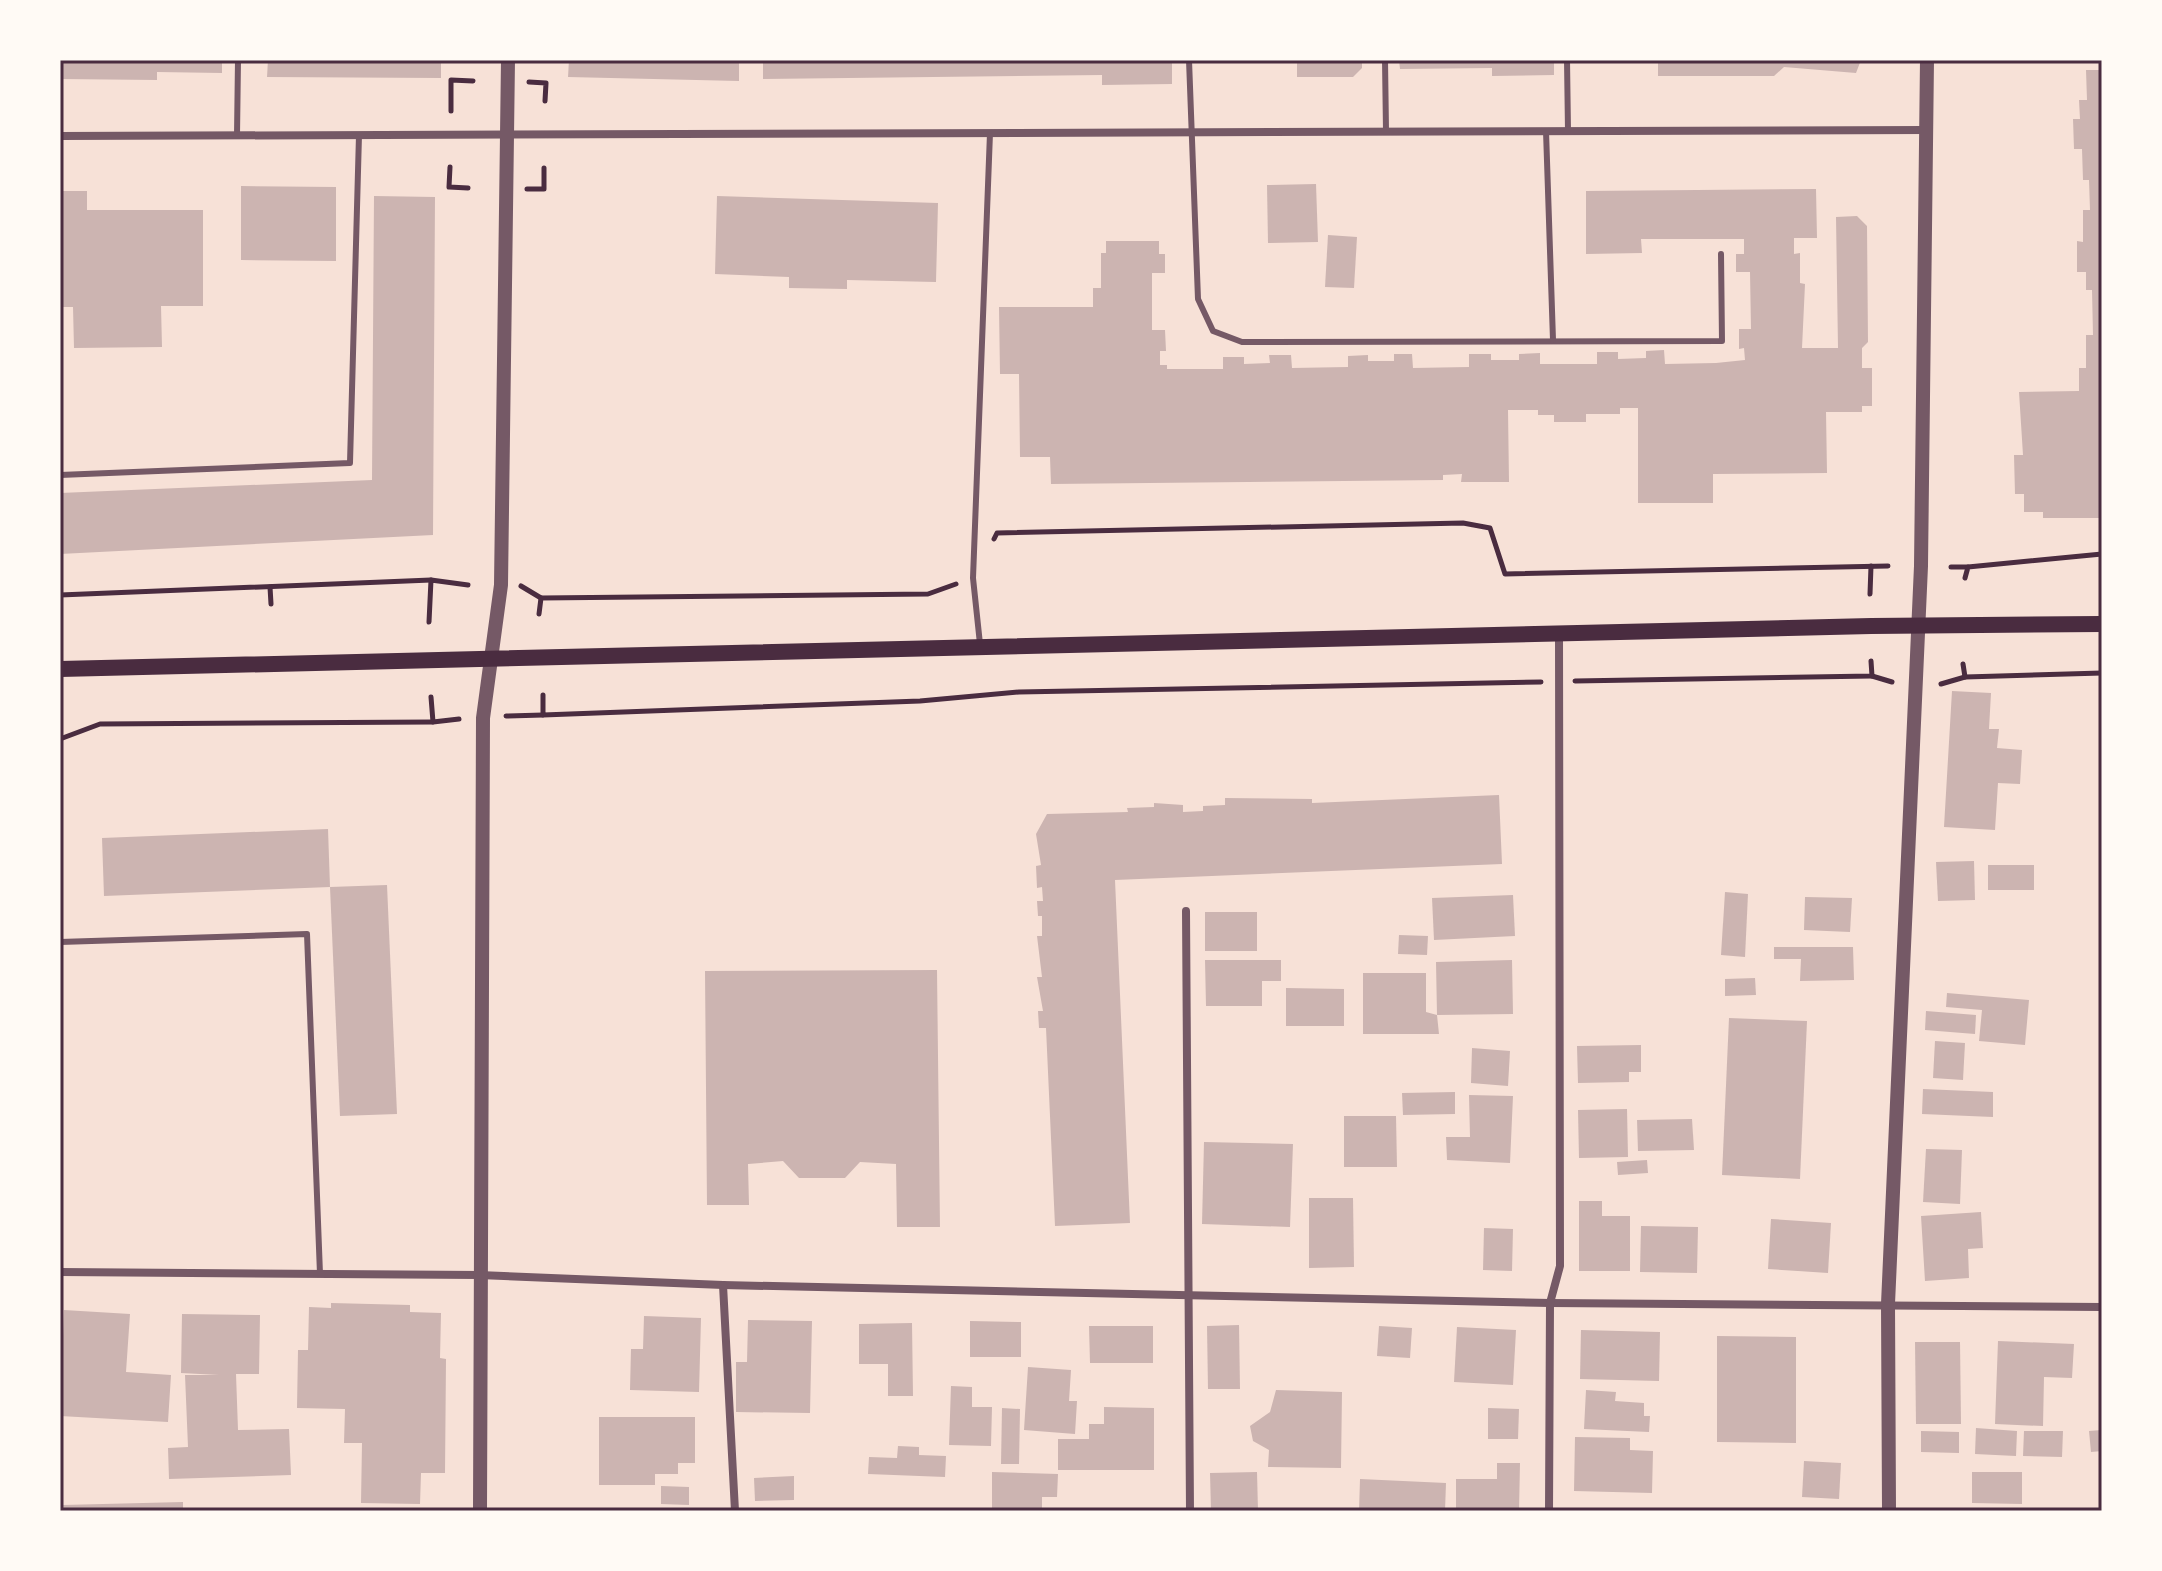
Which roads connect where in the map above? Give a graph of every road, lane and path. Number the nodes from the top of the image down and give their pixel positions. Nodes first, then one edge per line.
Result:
1 (238, 60) edge
2 (508, 60) edge
3 (1189, 60) edge
4 (1385, 60) edge
5 (1567, 60) edge
6 (1927, 60) edge
7 (473, 81) dead end
8 (529, 82) dead end
9 (545, 101) dead end
10 (451, 111) dead end
11 (1927, 130) junction
12 (1386, 131) junction
13 (1546, 131) junction
14 (1568, 131) junction
15 (1191, 132) junction
16 (990, 133) junction
17 (508, 134) junction
18 (237, 135) junction
19 (359, 135) junction
20 (60, 136) edge
21 (450, 167) dead end
22 (544, 168) dead end
23 (468, 188) dead end
24 (522, 189) dead end
25 (1721, 254) dead end
26 (1553, 340) junction
27 (60, 475) edge
28 (2102, 554) edge
29 (1871, 566) junction
30 (1888, 566) dead end
31 (1951, 567) dead end
32 (1968, 567) junction
33 (973, 578) junction
34 (1965, 578) dead end
35 (431, 580) junction
36 (468, 585) dead end
37 (520, 586) dead end
38 (270, 587) junction
39 (1870, 594) dead end
40 (60, 595) edge
41 (541, 598) junction
42 (271, 604) dead end
43 (539, 614) dead end
44 (429, 622) dead end
45 (2102, 624) edge
46 (1919, 626) junction
47 (1559, 635) junction
48 (980, 647) junction
49 (491, 659) junction
50 (1871, 661) dead end
51 (1963, 664) dead end
52 (60, 669) edge
53 (2102, 673) edge
54 (1872, 676) junction
55 (1965, 677) junction
56 (1557, 682) junction
57 (1892, 682) dead end
58 (1941, 684) dead end
59 (543, 695) dead end
60 (431, 697) dead end
61 (686, 701) dead end
62 (685, 710) junction
63 (543, 715) junction
64 (506, 716) dead end
65 (459, 719) dead end
66 (433, 722) junction
67 (60, 739) edge
68 (1186, 911) dead end
69 (60, 942) edge
70 (60, 1272) edge
71 (320, 1274) junction
72 (479, 1275) junction
73 (723, 1285) junction
74 (1186, 1296) junction
75 (1550, 1303) junction
76 (1888, 1304) junction
77 (2102, 1307) edge
78 (480, 1511) edge
79 (735, 1511) edge
80 (1190, 1511) edge
81 (1549, 1511) edge
82 (1889, 1511) edge

1 - 18 lane
2 - 17 street
3 - 15 lane
4 - 12 lane
5 - 14 lane
6 - 11 street
7 - 10 path
8 - 9 path
11 - 14 street
11 - 46 street
12 - 13 street
12 - 15 street
13 - 14 street
13 - 26 lane
15 - 16 street
15 - 26 lane
16 - 17 street
16 - 33 lane
17 - 19 street
17 - 49 street
18 - 19 street
18 - 20 street
19 - 27 lane
21 - 23 path
22 - 24 path
25 - 26 lane
28 - 32 path
29 - 30 path
29 - 33 path
29 - 39 path
31 - 32 path
32 - 34 path
33 - 41 path
33 - 48 lane
35 - 36 path
35 - 38 path
35 - 44 path
37 - 41 path
38 - 40 path
38 - 42 path
41 - 43 path
45 - 46 main road
46 - 47 main road
46 - 76 street
47 - 48 main road
47 - 56 street
48 - 49 main road
49 - 52 main road
49 - 72 street
50 - 54 path
51 - 55 path
53 - 55 path
54 - 56 path
54 - 57 path
55 - 58 path
56 - 62 path
56 - 75 street
59 - 63 path
60 - 66 path
61 - 62 path
62 - 63 path
63 - 64 path
65 - 66 path
66 - 67 path
68 - 74 street
69 - 71 lane
70 - 71 street
71 - 72 street
72 - 73 street
72 - 78 street
73 - 74 street
73 - 79 street
74 - 75 street
74 - 80 street
75 - 76 street
75 - 81 street
76 - 77 street
76 - 82 street

